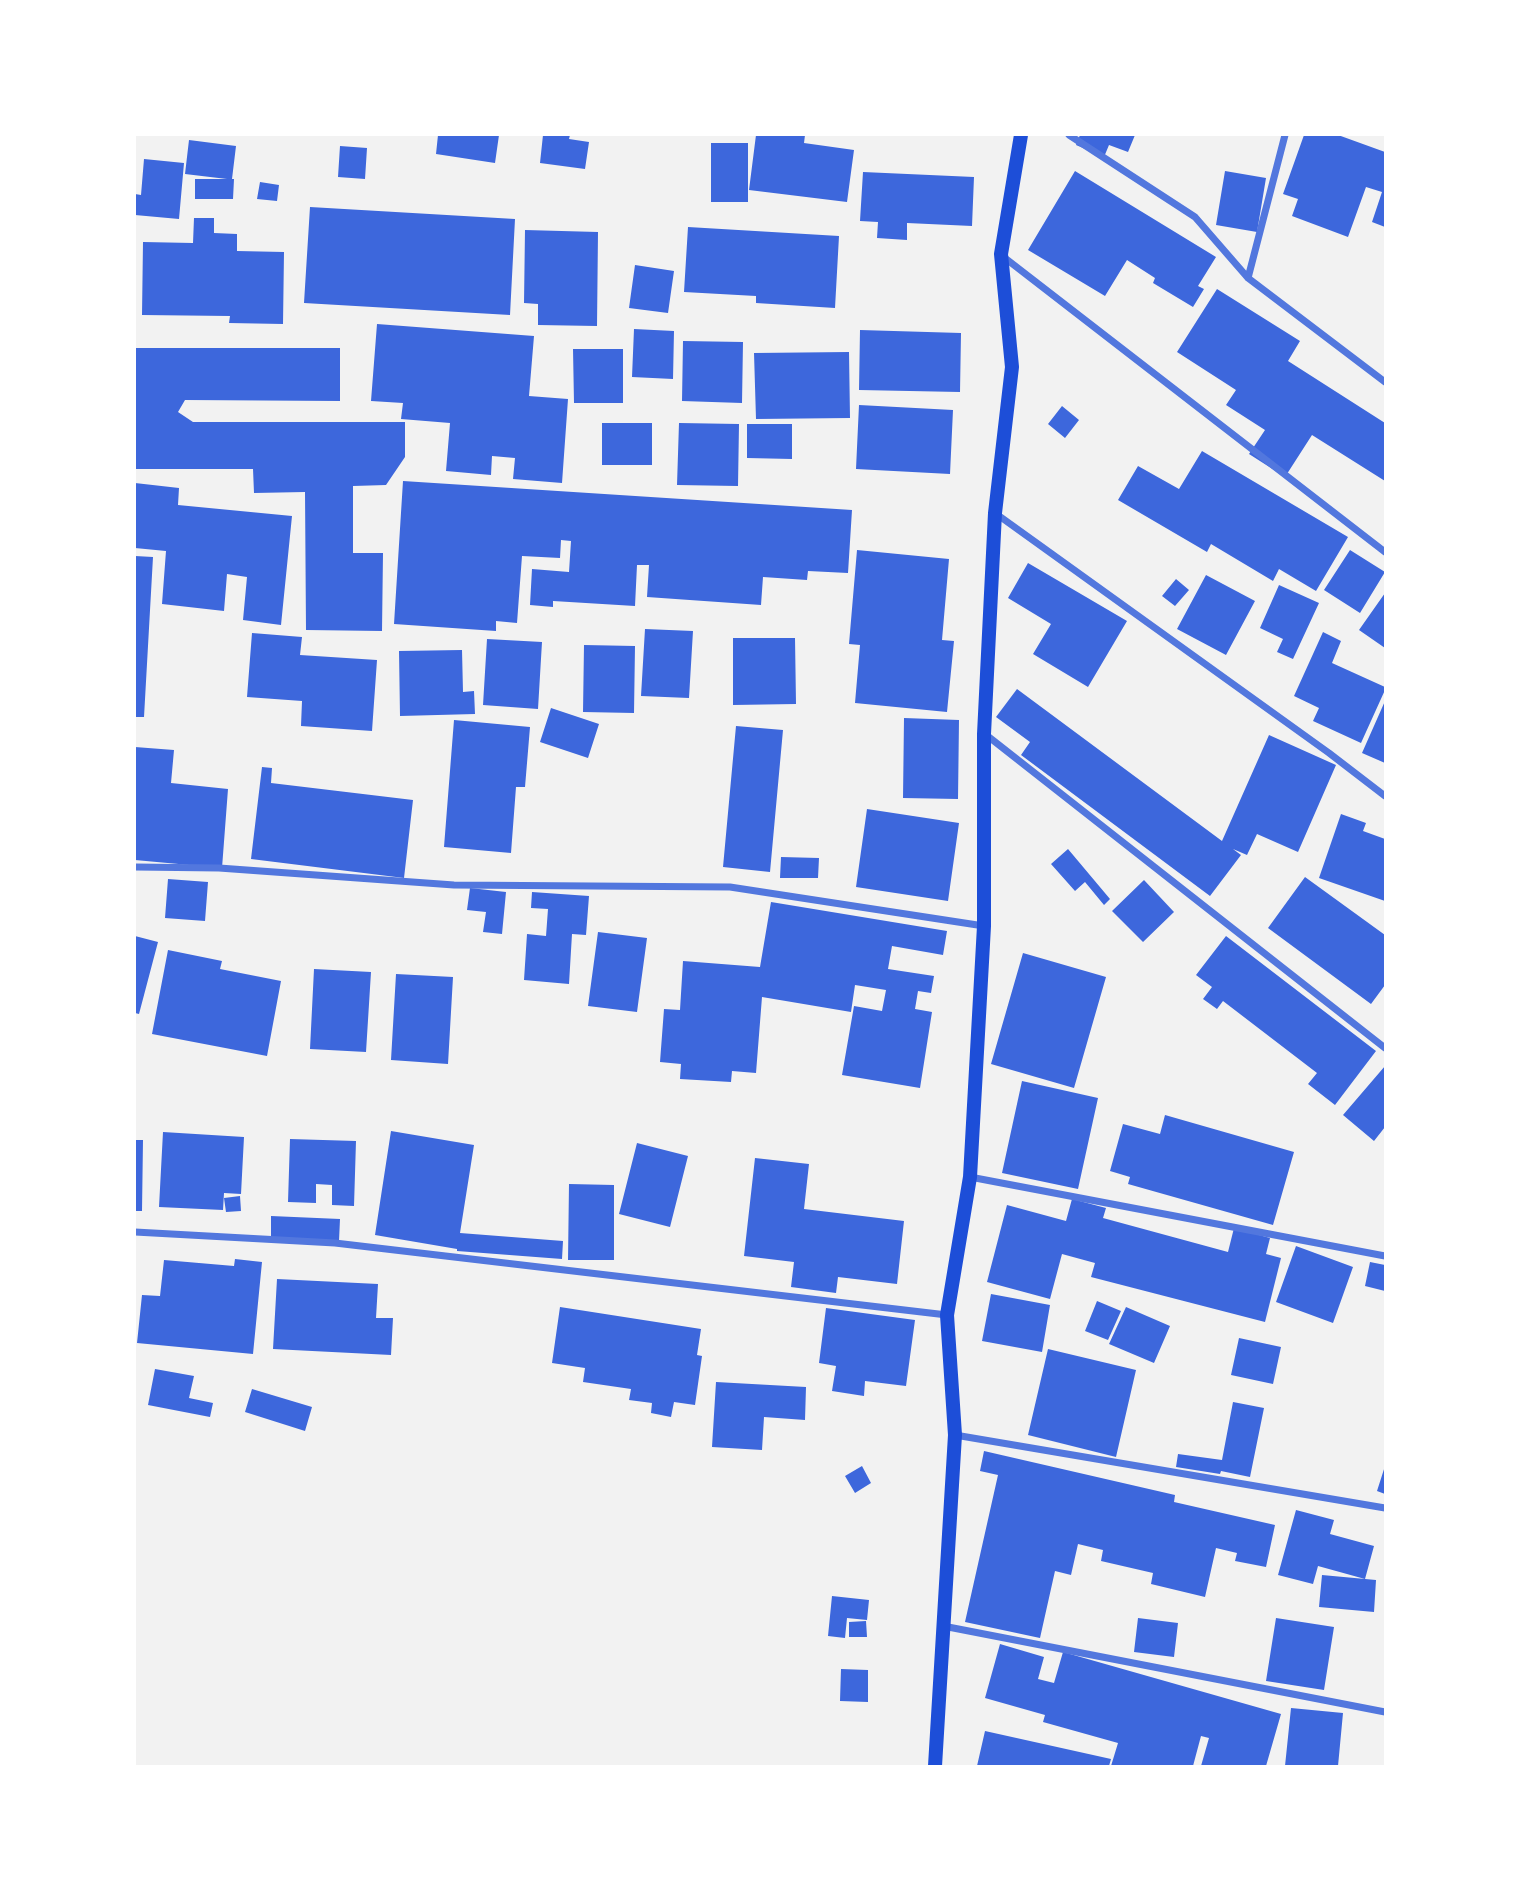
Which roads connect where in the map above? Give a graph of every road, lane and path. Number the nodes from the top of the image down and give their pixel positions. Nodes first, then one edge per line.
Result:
1 (1021, 135) edge
2 (1069, 135) edge
3 (1285, 135) edge
4 (1001, 254) junction
5 (1248, 278) junction
6 (1385, 382) edge
7 (995, 513) junction
8 (1385, 552) edge
9 (984, 734) junction
10 (1385, 796) edge
11 (135, 867) edge
12 (984, 926) junction
13 (1385, 1048) edge
14 (971, 1177) junction
15 (135, 1232) edge
16 (1385, 1256) edge
17 (947, 1315) junction
18 (955, 1436) junction
19 (1385, 1508) edge
20 (943, 1626) junction
21 (1385, 1712) edge
22 (935, 1766) edge

1 - 4 main road
2 - 5 street
3 - 5 street
4 - 7 main road
4 - 8 street
5 - 6 street
7 - 9 main road
7 - 10 street
9 - 12 main road
9 - 13 street
11 - 12 street
12 - 14 main road
14 - 16 street
14 - 17 main road
15 - 17 street
17 - 18 main road
18 - 19 street
18 - 20 main road
20 - 21 street
20 - 22 main road

